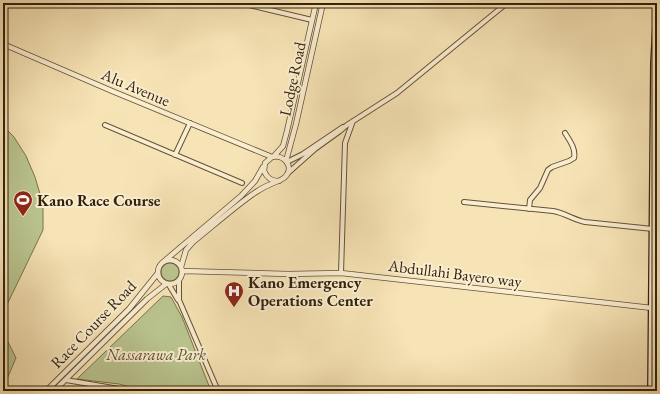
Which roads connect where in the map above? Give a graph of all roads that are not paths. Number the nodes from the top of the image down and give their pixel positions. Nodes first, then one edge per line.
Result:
1 (241, 3) edge
2 (316, 3) edge
3 (323, 3) edge
4 (507, 3) edge
5 (657, 10) edge
6 (312, 20) junction
7 (3, 44) edge
8 (354, 120) junction
9 (190, 123) junction
10 (105, 125) dead end
11 (347, 125) junction
12 (565, 133) dead end
13 (260, 150) junction
14 (175, 156) junction
15 (273, 156) junction
16 (287, 161) junction
17 (265, 163) junction
18 (288, 173) junction
19 (279, 181) junction
20 (242, 183) dead end
21 (464, 202) dead end
22 (529, 209) junction
23 (653, 230) junction
24 (162, 263) junction
25 (182, 269) junction
26 (158, 273) junction
27 (341, 273) junction
28 (179, 282) junction
29 (168, 285) junction
30 (179, 300) junction
31 (652, 308) junction
32 (657, 365) edge
33 (66, 380) junction
34 (46, 391) edge
35 (54, 391) edge
36 (131, 391) edge
37 (218, 391) edge
38 (651, 391) edge
39 (656, 391) edge

1 - 6 street
2 - 6 street, Lodge Road
3 - 16 street, Lodge Road
4 - 8 street
5 - 23 main road
6 - 15 street, Lodge Road
7 - 9 street, Alu Avenue
8 - 11 street
8 - 27 street
9 - 13 street, Alu Avenue
9 - 14 street
10 - 14 street
11 - 16 street
11 - 18 street
12 - 22 street
13 - 15 street, Alu Avenue
13 - 17 street
14 - 20 street
15 - 16 street
15 - 17 street
16 - 18 street
17 - 19 street
17 - 24 street
18 - 19 street
19 - 25 street
21 - 22 street
22 - 23 street
23 - 31 main road
24 - 25 street
24 - 26 street
25 - 27 street, Abdullahi Bayero way
25 - 28 street
26 - 29 street
26 - 34 street, Race Course Road
27 - 31 street, Abdullahi Bayero way
28 - 29 street
28 - 30 street
29 - 30 street
29 - 33 street, Race Course Road
30 - 37 street
31 - 38 main road
32 - 39 main road
33 - 35 street, Race Course Road
33 - 36 street

